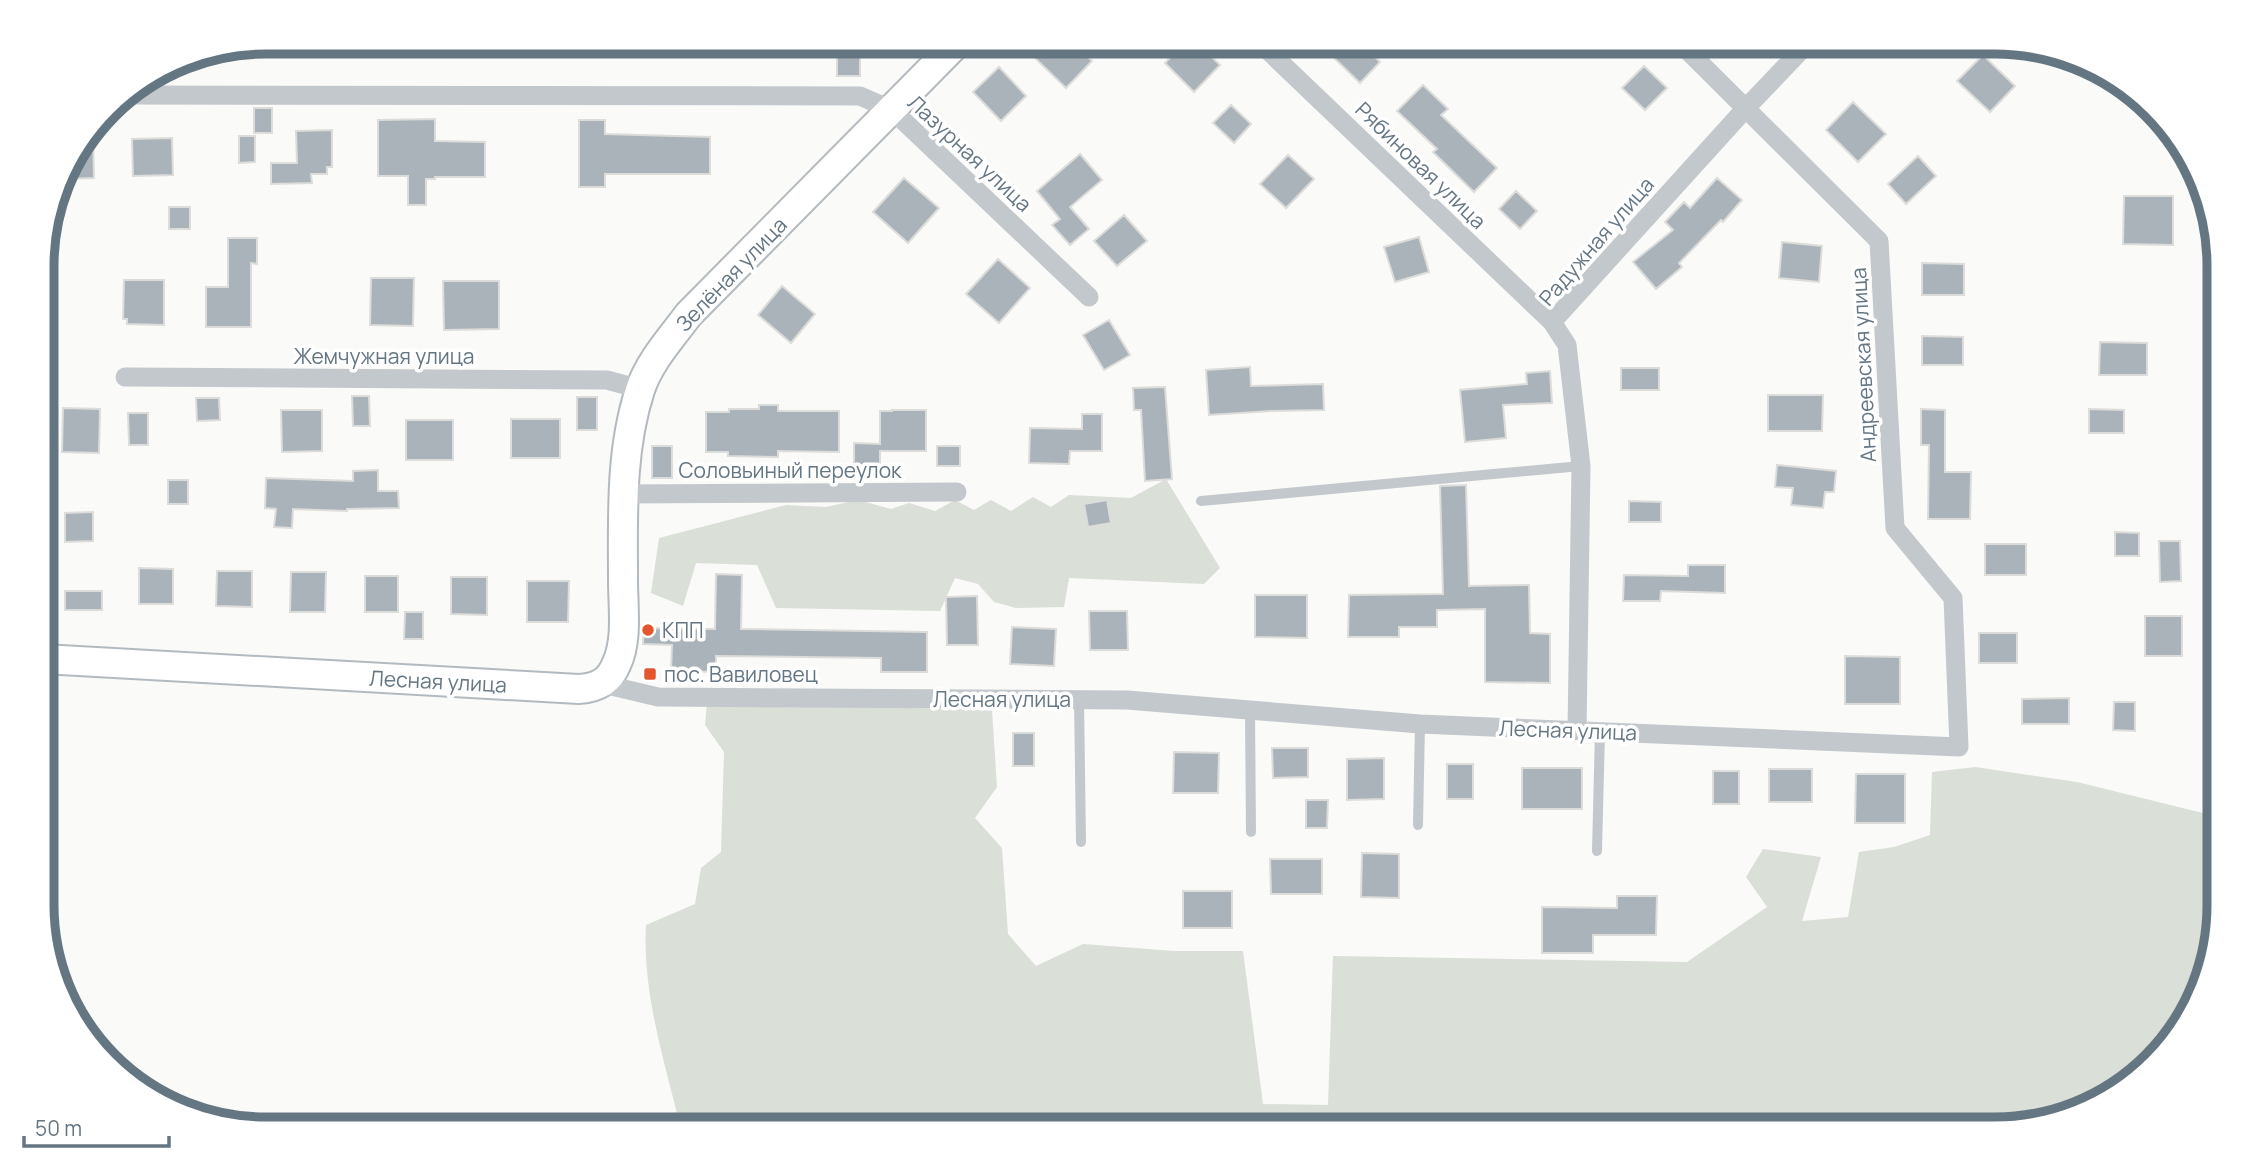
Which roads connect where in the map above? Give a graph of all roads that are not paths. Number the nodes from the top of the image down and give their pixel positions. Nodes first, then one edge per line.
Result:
1 (946, 54) edge
2 (1272, 54) edge
3 (1691, 54) edge
4 (1798, 54) edge
5 (142, 95) edge
6 (1746, 108) junction
7 (892, 110) junction
8 (1089, 297) dead end
9 (1552, 322) junction
10 (125, 377) dead end
11 (640, 389) junction
12 (1581, 466) junction
13 (957, 492) dead end
14 (623, 494) junction
15 (1201, 501) dead end
16 (54, 660) edge
17 (603, 684) junction
18 (1079, 699) junction
19 (1250, 710) junction
20 (1420, 724) junction
21 (1577, 730) junction
22 (1600, 731) junction
23 (1959, 747) joint
24 (1418, 825) dead end
25 (1251, 832) dead end
26 (1081, 842) dead end
27 (1597, 851) dead end

1 - 7 street, Зелёная улица
2 - 9 street, Рябиновая улица
3 - 6 street, Андреевская улица
4 - 6 street, Радужная улица
5 - 7 street, Лазурная улица
6 - 9 street, Радужная улица
6 - 23 street, Андреевская улица
7 - 8 street, Лазурная улица
7 - 11 street, Зелёная улица
9 - 12 street, Радужная улица
10 - 11 street, Жемчужная улица
11 - 14 street, Зелёная улица
12 - 15 lane
12 - 21 street, Радужная улица
13 - 14 street, Соловьиный переулок
14 - 17 street, Зелёная улица
16 - 17 street, Лесная улица
17 - 18 street, Лесная улица
18 - 19 street, Лесная улица
18 - 26 lane
19 - 20 street, Лесная улица
19 - 25 lane
20 - 21 street, Лесная улица
20 - 24 lane
21 - 22 street, Лесная улица
22 - 23 street, Лесная улица
22 - 27 lane

